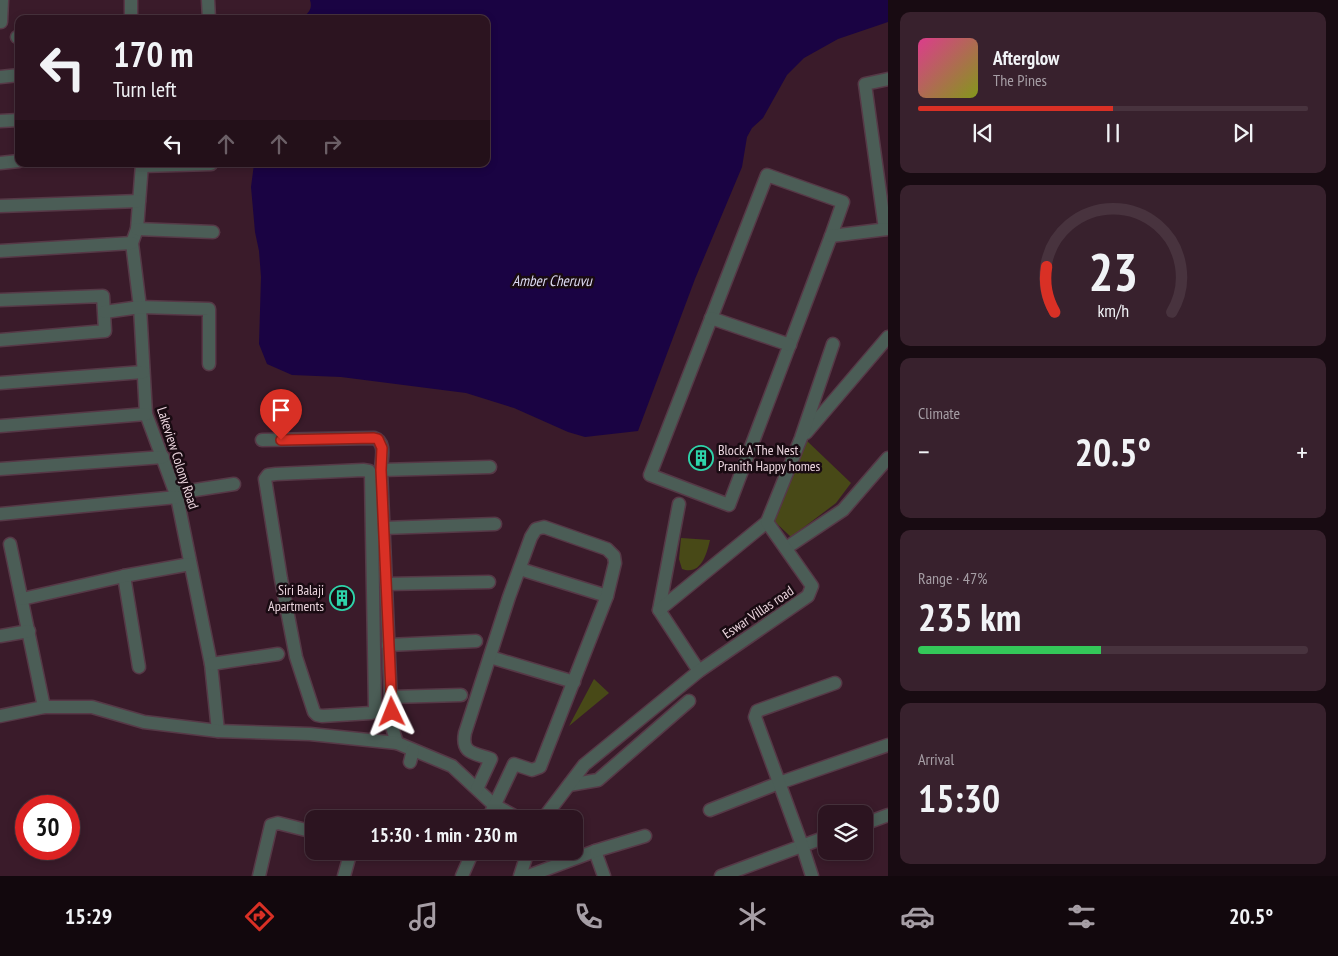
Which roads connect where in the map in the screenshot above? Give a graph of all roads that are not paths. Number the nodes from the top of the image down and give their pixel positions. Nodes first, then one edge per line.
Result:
1 (2, 0) edge
2 (131, 0) edge
3 (208, 0) edge
4 (131, 15) edge
5 (209, 15) edge
6 (1, 22) dead end
7 (15, 75) edge
8 (0, 77) edge
9 (888, 79) edge
10 (15, 120) edge
11 (0, 121) edge
12 (15, 161) edge
13 (0, 163) edge
14 (142, 167) edge
15 (139, 201) junction
16 (0, 206) edge
17 (137, 229) junction
18 (887, 229) edge
19 (213, 232) dead end
20 (831, 236) junction
21 (132, 243) junction
22 (0, 251) edge
23 (0, 300) edge
24 (140, 307) junction
25 (105, 312) junction
26 (711, 318) junction
27 (888, 337) edge
28 (0, 340) edge
29 (833, 344) dead end
30 (790, 345) junction
31 (209, 364) dead end
32 (143, 372) junction
33 (0, 383) edge
34 (146, 414) junction
35 (0, 426) edge
36 (801, 438) junction
37 (262, 440) dead end
38 (163, 457) junction
39 (888, 458) edge
40 (490, 467) dead end
41 (0, 469) edge
42 (381, 470) junction
43 (234, 484) dead end
44 (177, 495) junction
45 (679, 504) dead end
46 (0, 514) edge
47 (767, 522) junction
48 (494, 524) dead end
49 (384, 528) junction
50 (10, 544) dead end
51 (786, 548) junction
52 (190, 564) junction
53 (520, 569) junction
54 (124, 576) junction
55 (489, 582) dead end
56 (386, 584) junction
57 (607, 596) junction
58 (22, 599) junction
59 (659, 610) junction
60 (29, 631) junction
61 (0, 636) edge
62 (476, 641) dead end
63 (388, 645) junction
64 (278, 654) dead end
65 (490, 656) junction
66 (211, 664) junction
67 (139, 667) dead end
68 (699, 670) junction
69 (574, 682) junction
70 (835, 683) dead end
71 (461, 694) dead end
72 (391, 697) junction
73 (689, 702) dead end
74 (44, 707) junction
75 (346, 715) junction
76 (0, 716) edge
77 (218, 731) junction
78 (347, 737) junction
79 (397, 743) junction
80 (888, 745) edge
81 (413, 750) junction
82 (490, 759) junction
83 (410, 762) dead end
84 (514, 764) junction
85 (779, 783) junction
86 (569, 785) junction
87 (477, 789) junction
88 (494, 805) junction
89 (492, 810) edge
90 (503, 810) edge
91 (550, 810) edge
92 (710, 810) dead end
93 (888, 816) edge
94 (873, 821) edge
95 (305, 830) edge
96 (645, 836) dead end
97 (818, 840) edge
98 (802, 845) junction
99 (595, 851) junction
100 (348, 860) edge
101 (470, 860) edge
102 (525, 860) edge
103 (259, 876) edge
104 (344, 876) edge
105 (462, 876) edge
106 (520, 876) edge
107 (528, 876) edge
108 (604, 876) edge
109 (721, 876) edge
110 (812, 876) edge

1 - 6 street
2 - 4 street
3 - 5 street
7 - 8 street
9 - 18 street
10 - 11 street
12 - 13 street
14 - 15 street, Lakeview Colony Road
15 - 16 street
15 - 17 street, Lakeview Colony Road
17 - 19 street
17 - 21 street, Lakeview Colony Road
18 - 20 street
20 - 26 street
20 - 30 street
21 - 22 street
21 - 24 street, Lakeview Colony Road
23 - 25 street
24 - 25 street
24 - 31 street
24 - 32 street, Lakeview Colony Road
25 - 28 street
26 - 30 street
26 - 30 street
27 - 36 street
29 - 36 street
32 - 33 street
32 - 34 street, Lakeview Colony Road
34 - 35 street
34 - 38 street, Lakeview Colony Road
36 - 47 street
37 - 42 street
38 - 41 street
38 - 44 street, Lakeview Colony Road
39 - 51 street
40 - 42 street
42 - 49 street
43 - 44 street
44 - 46 street
44 - 52 street, Lakeview Colony Road
45 - 59 street
47 - 51 street, Eswar Villas road
47 - 59 street
48 - 49 street
49 - 56 street
50 - 58 street
51 - 68 street, Eswar Villas road
52 - 54 street
52 - 66 street, Lakeview Colony Road
53 - 57 street
53 - 57 street
53 - 65 street
54 - 58 street
54 - 67 street
55 - 56 street
56 - 63 street
57 - 69 street
58 - 60 street
59 - 68 street
60 - 61 street
60 - 74 street
62 - 63 street
63 - 72 street
64 - 66 street
65 - 69 street
65 - 82 street
66 - 77 street, Lakeview Colony Road
68 - 86 street, Eswar Villas road
69 - 84 street
70 - 85 street
71 - 72 street
72 - 79 street
73 - 86 street
74 - 76 street
74 - 77 street
75 - 75 street
75 - 78 street
77 - 78 street
78 - 79 street
79 - 81 street
80 - 85 street
81 - 83 street
81 - 87 street
82 - 84 street
82 - 87 street
84 - 88 street
85 - 92 street
85 - 98 street
86 - 91 street, Eswar Villas road
87 - 88 street
88 - 89 street
88 - 90 street
93 - 94 street
95 - 103 street
96 - 99 street
97 - 98 street
98 - 109 street
98 - 110 street
99 - 107 street
99 - 108 street
100 - 104 street
101 - 105 street
102 - 106 street

